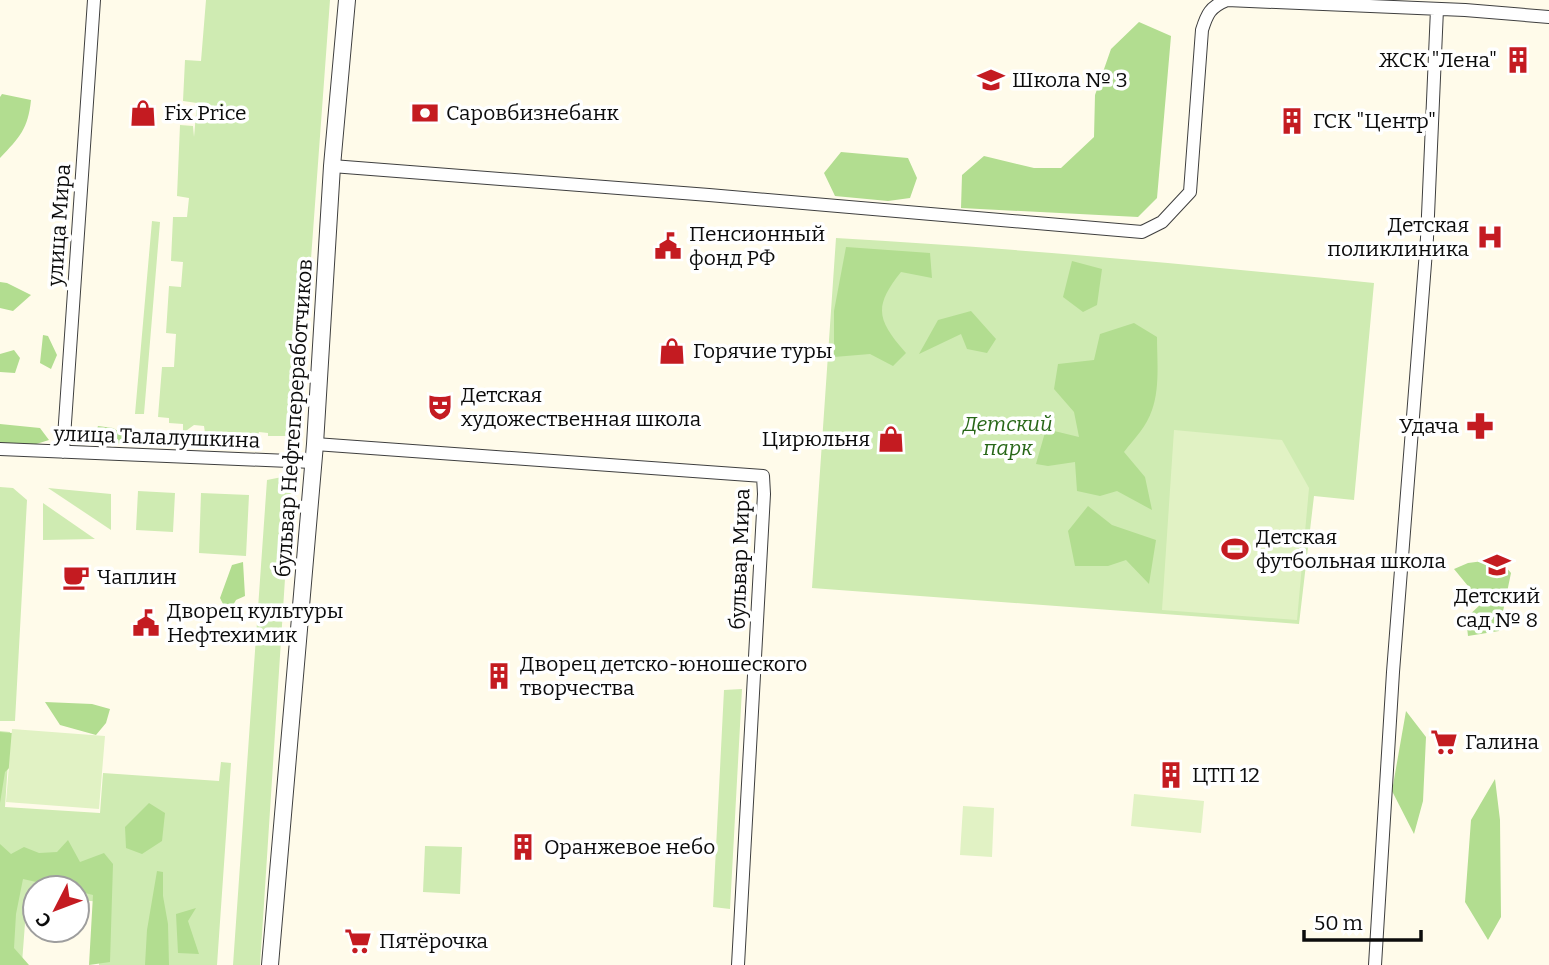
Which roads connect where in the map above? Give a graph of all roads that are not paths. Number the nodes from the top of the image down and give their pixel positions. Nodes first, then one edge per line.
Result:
1 (94, 0) edge
2 (347, 0) edge
3 (1437, 9) junction
4 (1549, 17) edge
5 (332, 166) junction
6 (315, 444) junction
7 (0, 449) edge
8 (63, 452) junction
9 (313, 462) junction
10 (270, 965) edge
11 (738, 965) edge
12 (1375, 965) edge

1 - 8 street, улица Мира
2 - 5 street, бульвар Нефтепереработчиков
3 - 4 street
3 - 5 street
3 - 12 street
5 - 6 street, бульвар Нефтепереработчиков
6 - 9 street, бульвар Нефтепереработчиков
6 - 11 street, бульвар Мира
7 - 8 street, улица Талалушкина
8 - 9 street, улица Талалушкина
9 - 10 street, бульвар Нефтепереработчиков

